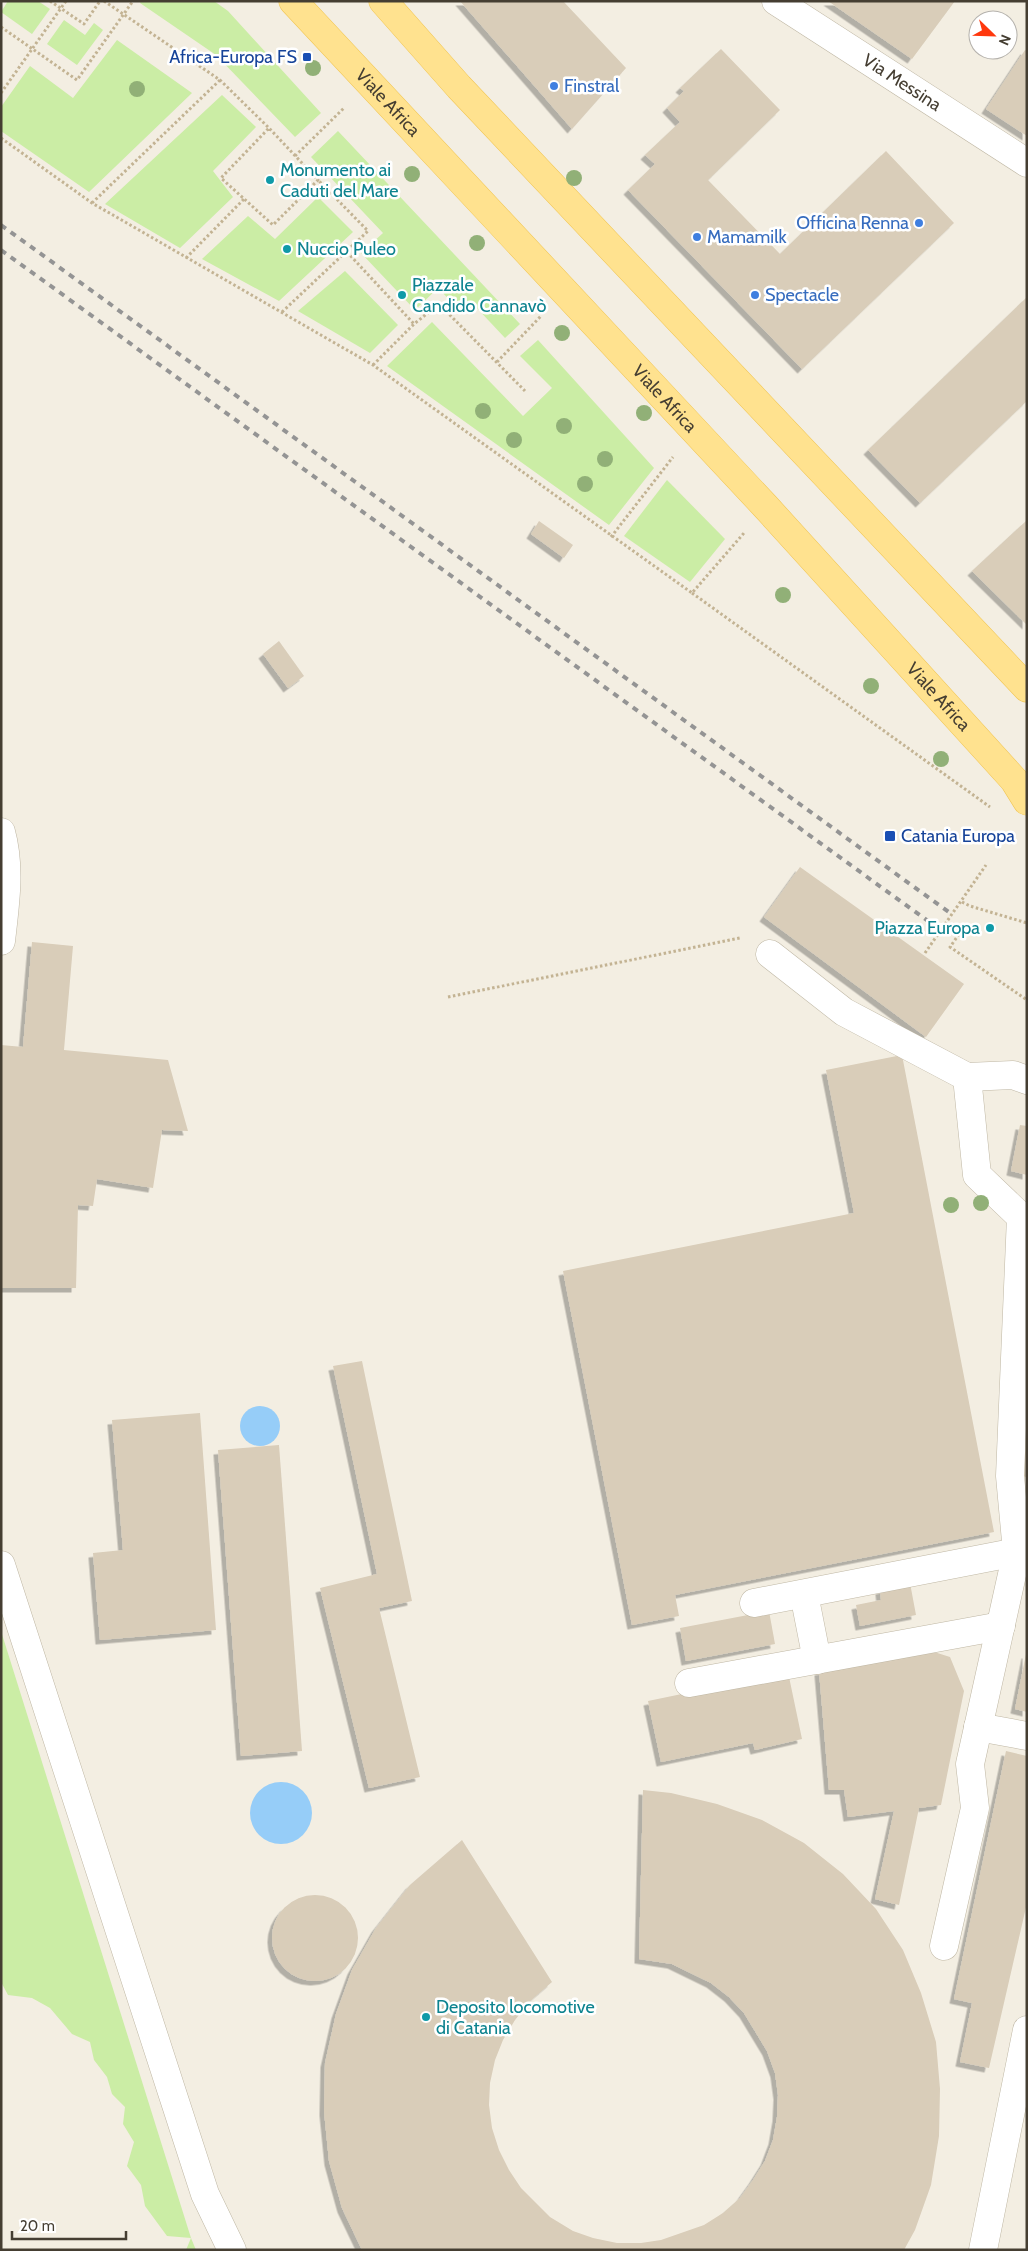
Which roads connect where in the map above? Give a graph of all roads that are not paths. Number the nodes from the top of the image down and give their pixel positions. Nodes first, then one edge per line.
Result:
1 (293, 1) edge
2 (382, 1) edge
3 (776, 1) edge
4 (1027, 163) edge
5 (1027, 688) edge
6 (1027, 801) edge
7 (1, 832) edge
8 (1, 941) edge
9 (770, 954) dead end
10 (967, 1077) junction
11 (1027, 1080) edge
12 (1017, 1552) junction
13 (1, 1565) edge
14 (804, 1594) junction
15 (754, 1603) dead end
16 (1001, 1626) junction
17 (817, 1660) junction
18 (690, 1683) dead end
19 (978, 1727) junction
20 (1027, 1736) edge
21 (944, 1946) dead end
22 (1027, 2030) edge
23 (232, 2250) edge
24 (983, 2250) edge

1 - 6 main road, Viale Africa
2 - 5 main road
3 - 4 street, Via Messina
7 - 8 street
9 - 10 street
10 - 11 street
10 - 12 street
12 - 14 street
12 - 16 street
13 - 23 street
14 - 15 street
14 - 17 street
16 - 17 street
16 - 19 street
17 - 18 street
19 - 20 street
19 - 21 street
22 - 24 street

